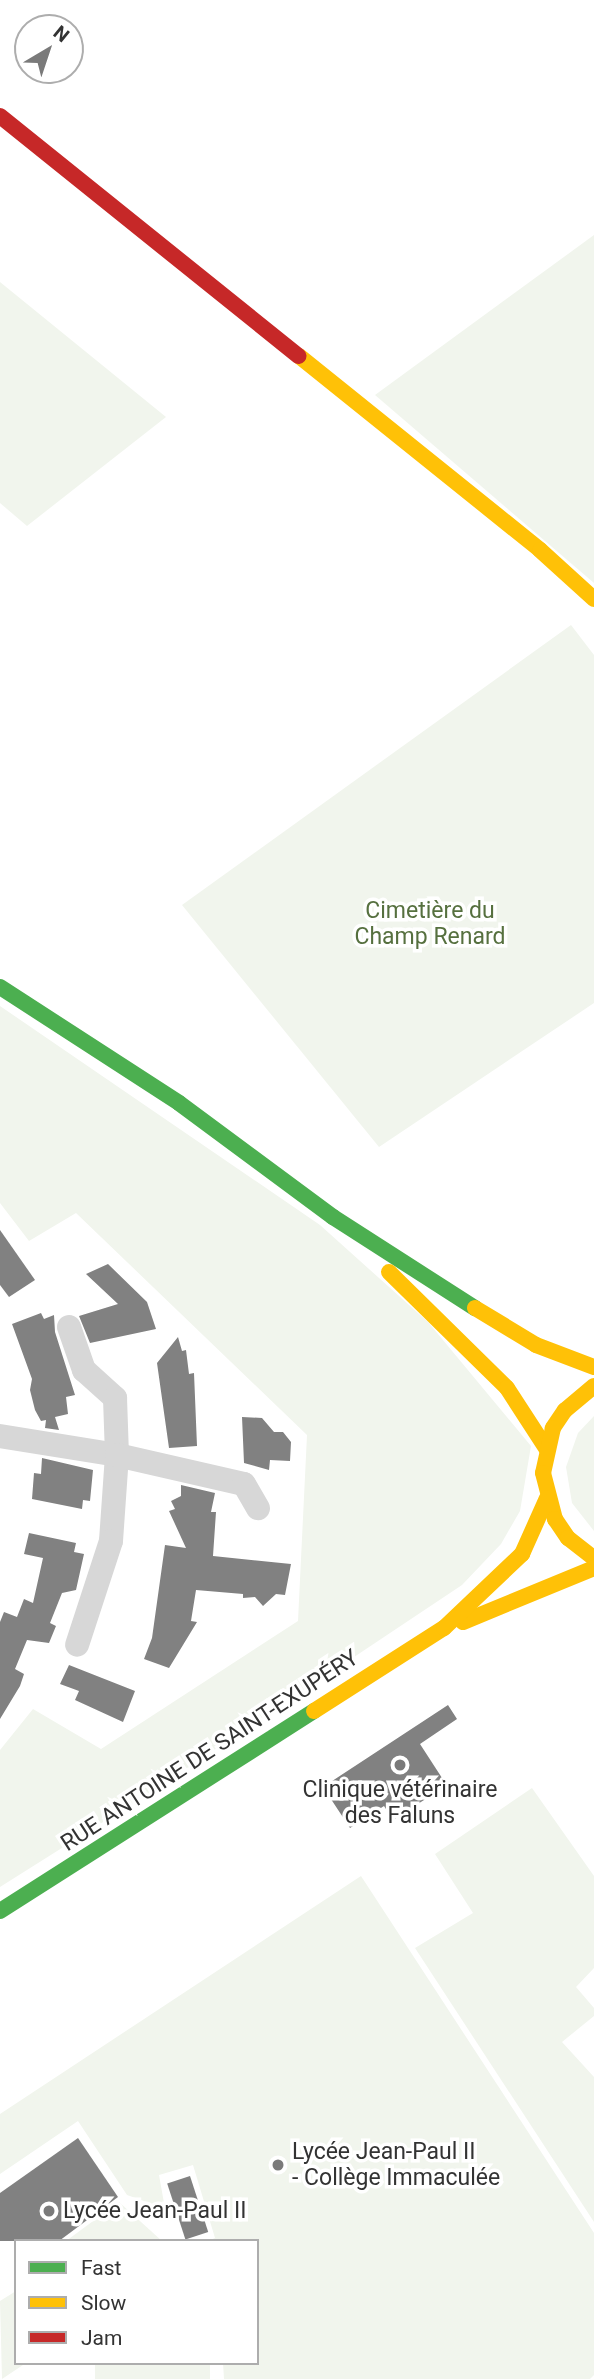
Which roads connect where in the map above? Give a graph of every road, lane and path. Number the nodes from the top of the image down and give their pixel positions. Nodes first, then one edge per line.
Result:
1 (0, 116) edge
2 (594, 599) edge
3 (0, 987) edge
4 (332, 1217) junction
5 (69, 1327) dead end
6 (594, 1367) edge
7 (594, 1386) edge
8 (0, 1436) edge
9 (546, 1448) junction
10 (117, 1455) junction
11 (547, 1498) junction
12 (258, 1508) dead end
13 (594, 1558) edge
14 (594, 1568) edge
15 (444, 1628) junction
16 (77, 1645) dead end
17 (0, 1912) edge

1 - 2 street
3 - 4 street
4 - 6 street
4 - 9 street
5 - 10 street
7 - 9 street
8 - 10 street
9 - 11 street
10 - 12 street
10 - 16 street
11 - 13 street
11 - 15 street, RUE ANTOINE DE SAINT-EXUPÉRY
14 - 15 street, RUE ANTOINE DE SAINT-EXUPÉRY
15 - 17 street, RUE ANTOINE DE SAINT-EXUPÉRY

